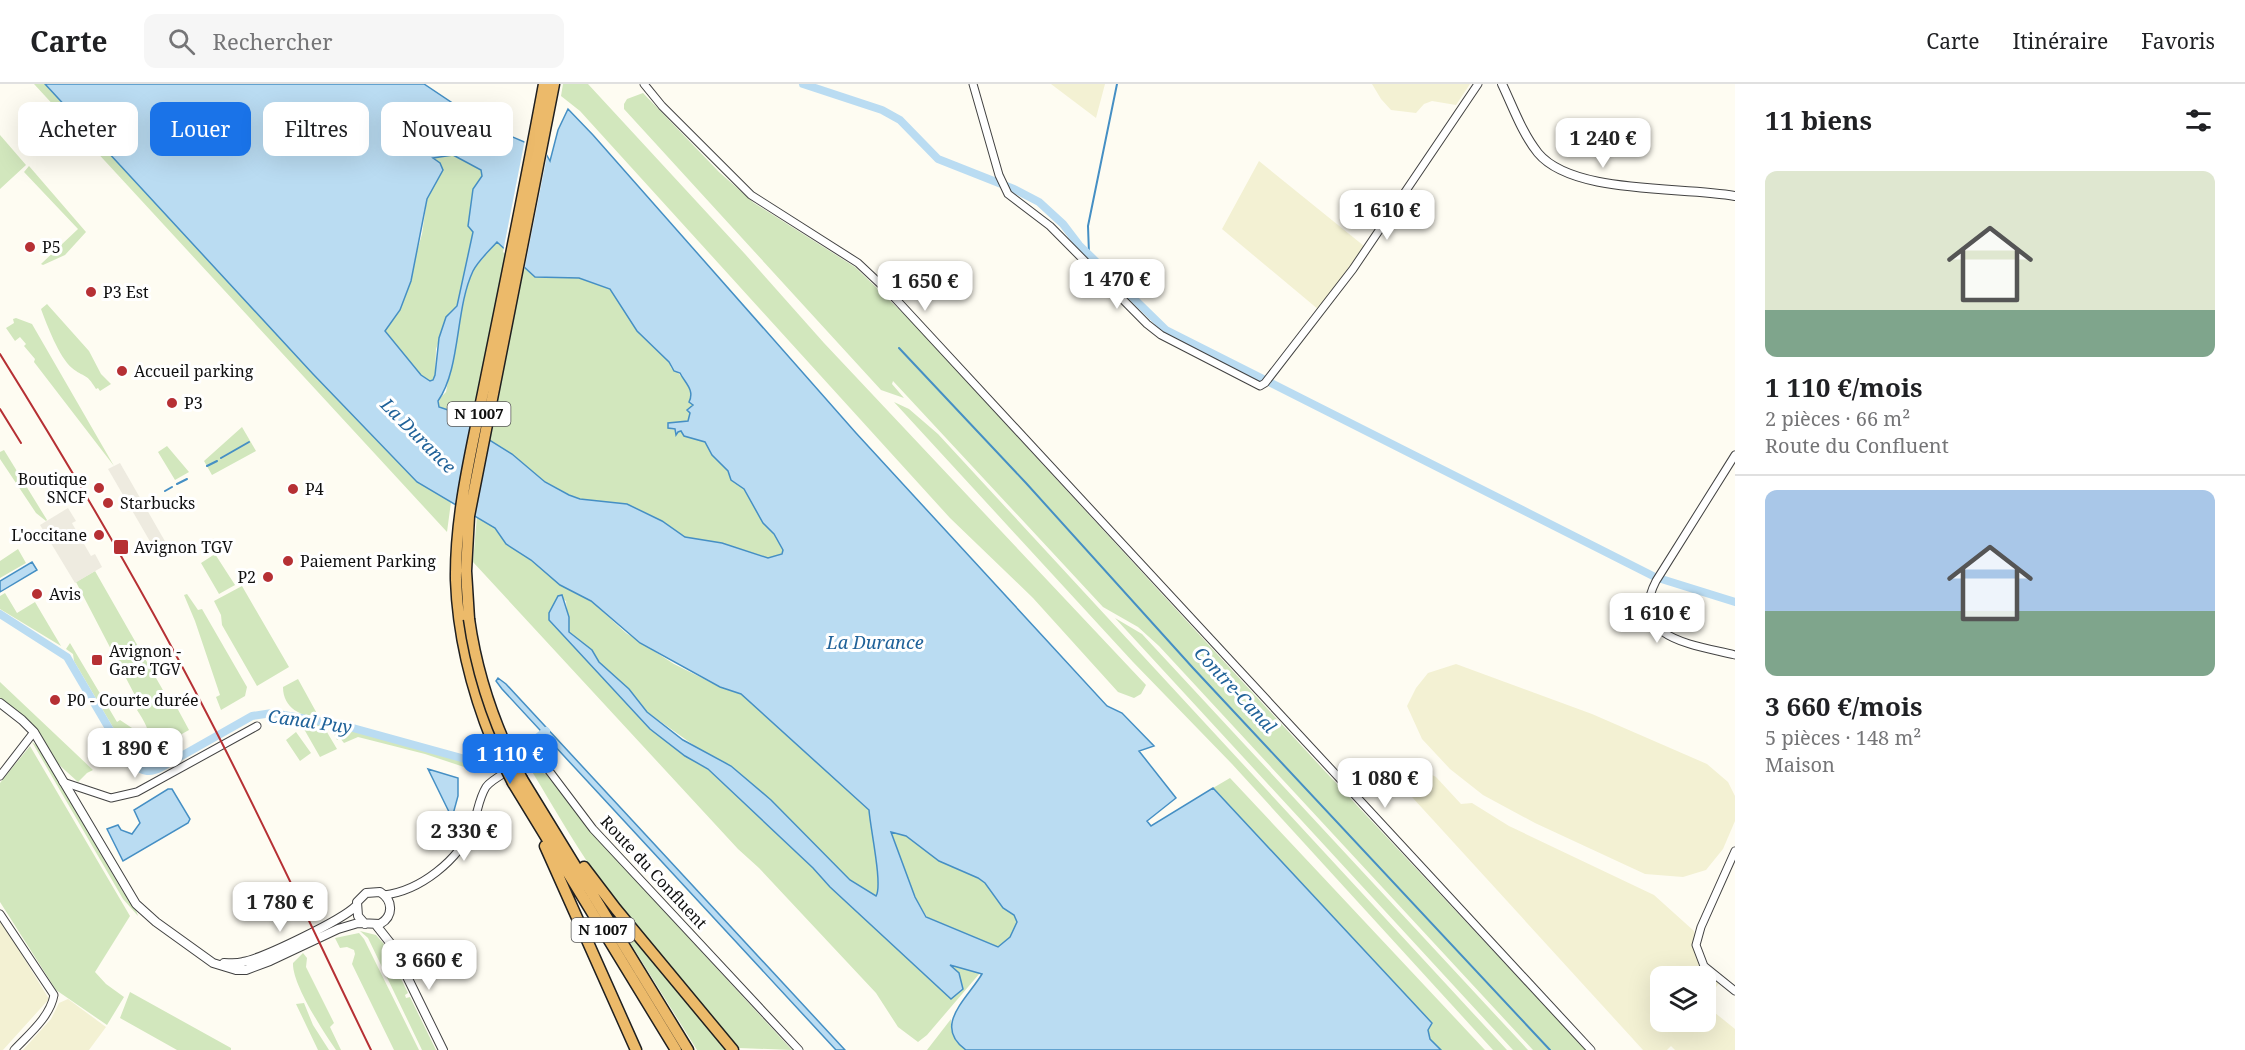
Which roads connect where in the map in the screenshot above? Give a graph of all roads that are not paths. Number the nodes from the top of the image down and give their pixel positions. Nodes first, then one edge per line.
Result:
1 (544, 84) edge
2 (554, 84) edge
3 (644, 84) edge
4 (973, 84) edge
5 (1479, 84) edge
6 (1502, 84) edge
7 (1735, 196) edge
8 (1735, 455) edge
9 (1735, 655) edge
10 (0, 703) edge
11 (257, 726) dead end
12 (34, 732) junction
13 (0, 776) edge
14 (517, 781) junction
15 (63, 782) junction
16 (530, 810) junction
17 (564, 846) junction
18 (1735, 851) edge
19 (402, 891) junction
20 (384, 895) junction
21 (356, 906) junction
22 (0, 914) edge
23 (389, 914) junction
24 (365, 924) junction
25 (376, 926) junction
26 (391, 944) junction
27 (204, 956) junction
28 (1735, 991) edge
29 (14, 1050) edge
30 (443, 1050) edge
31 (636, 1050) edge
32 (676, 1050) edge
33 (688, 1050) edge
34 (733, 1050) edge
35 (799, 1050) edge
36 (1591, 1050) edge

1 - 14 highway, N 1007, bridge
2 - 14 highway, N 1007, bridge
3 - 36 street
4 - 5 street
6 - 7 street
8 - 9 street
10 - 12 street
11 - 15 street
12 - 13 street
12 - 15 street
14 - 16 highway, N 1007
14 - 17 highway, N 1007
15 - 27 street
16 - 31 highway
16 - 32 highway, N 1007
17 - 33 highway, N 1007
17 - 34 highway
18 - 28 street
19 - 20 street
19 - 23 street
19 - 35 street, Route du Confluent
20 - 21 street
20 - 23 street
21 - 24 street
21 - 27 street
22 - 29 street
23 - 25 street
23 - 26 street
24 - 25 street
24 - 27 street
25 - 26 street
26 - 30 street

